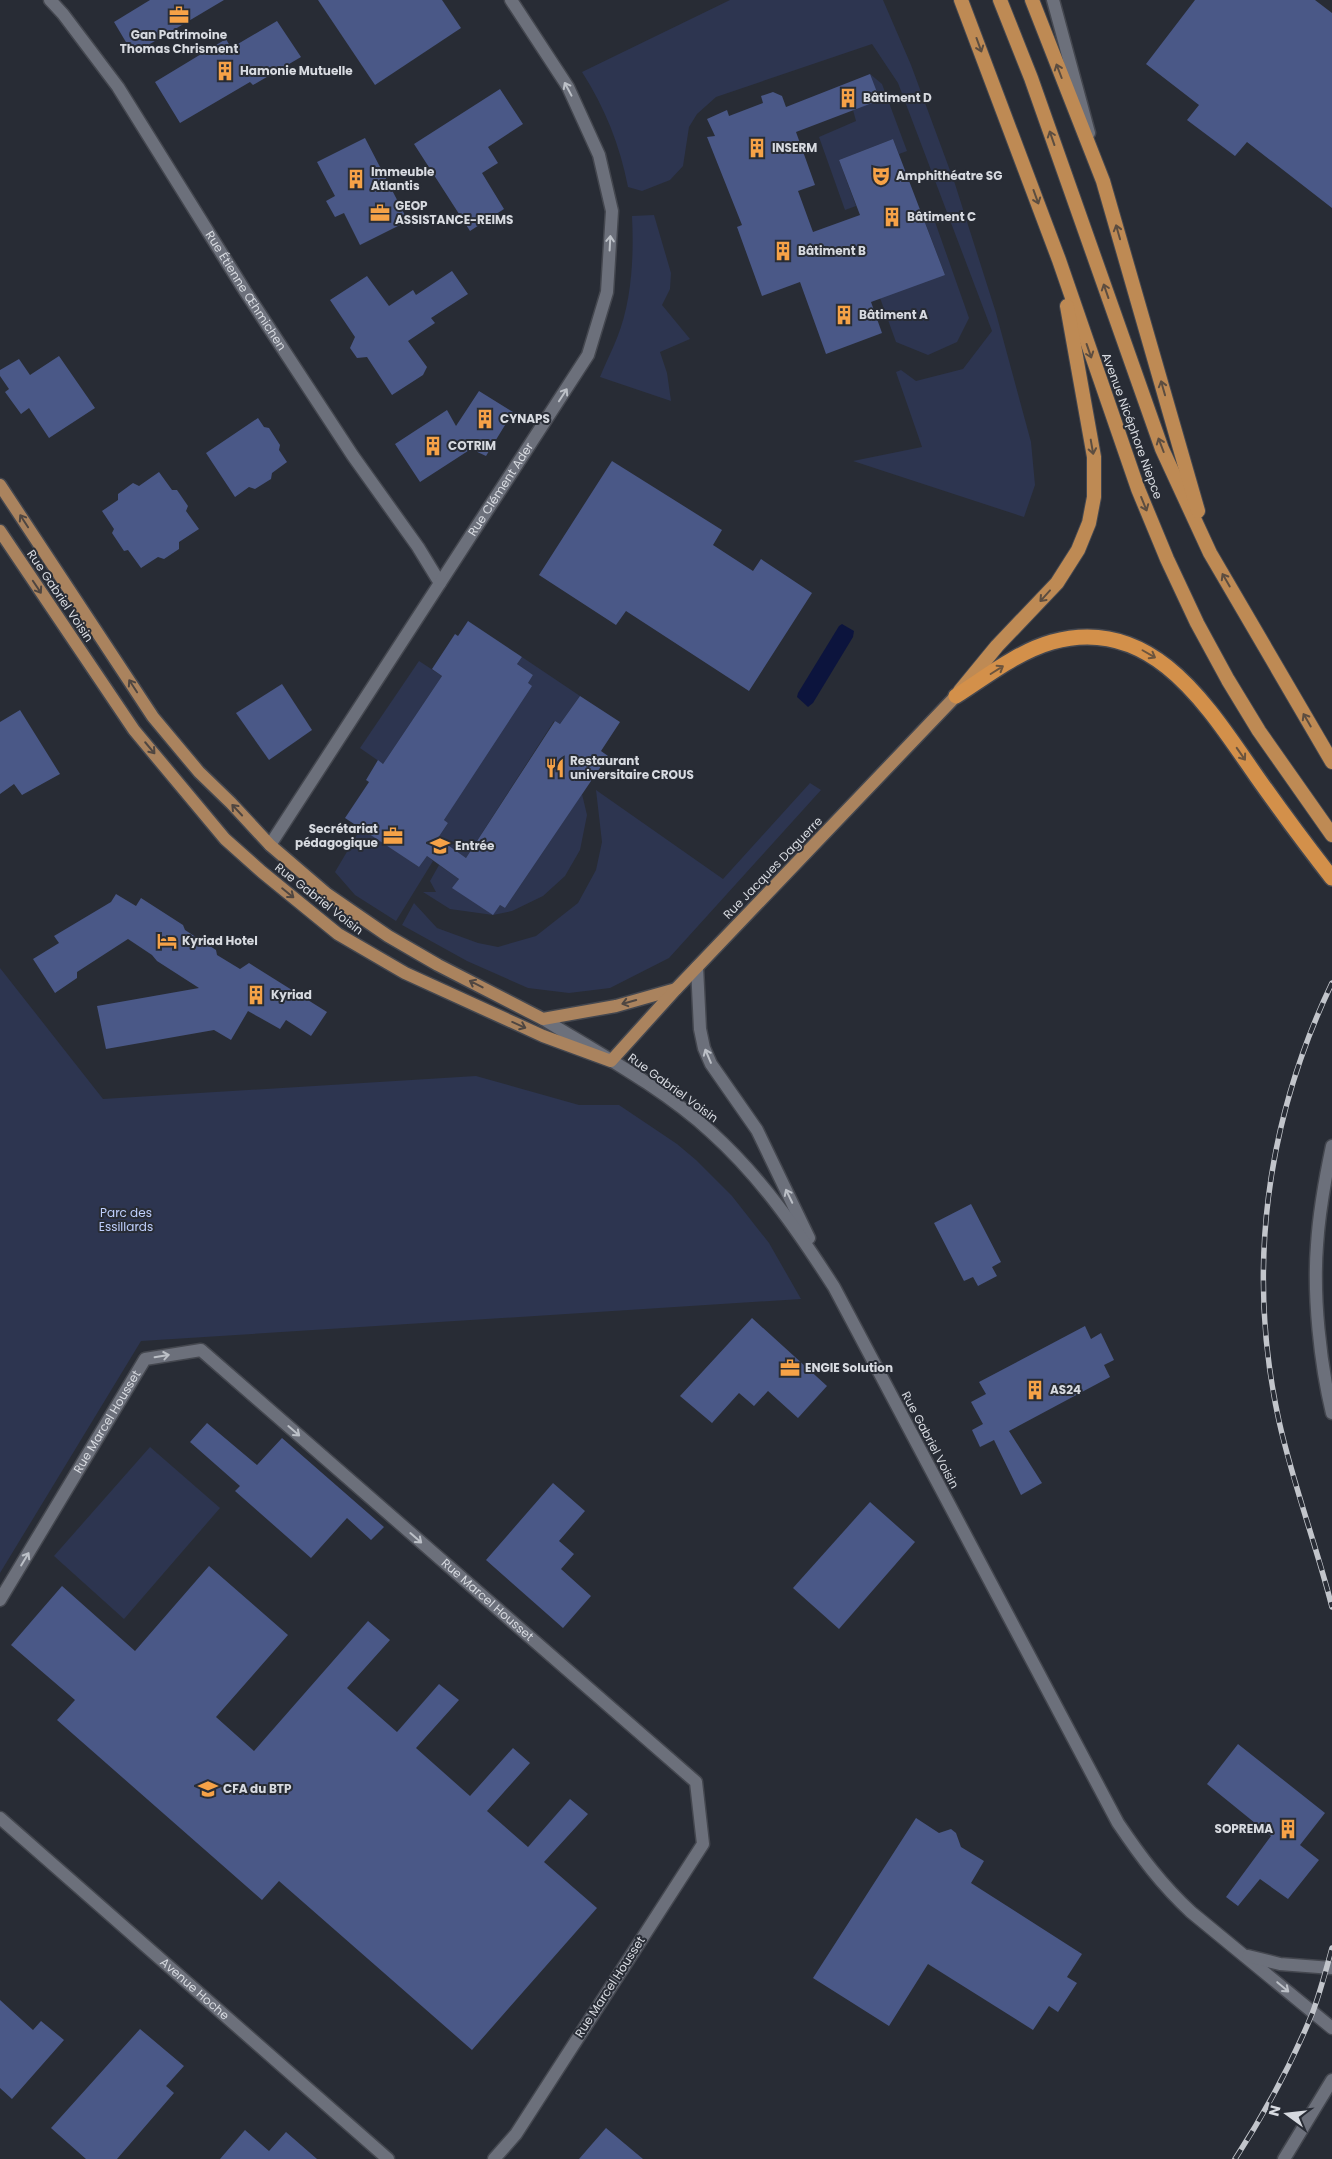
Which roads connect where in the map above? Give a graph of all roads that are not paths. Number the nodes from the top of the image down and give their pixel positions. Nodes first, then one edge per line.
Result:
1 (50, 0) edge
2 (510, 0) edge
3 (961, 0) edge
4 (1000, 0) edge
5 (1032, 0) edge
6 (1054, 0) edge
7 (1103, 181) junction
8 (1059, 260) junction
9 (0, 485) edge
10 (0, 532) edge
11 (1210, 553) junction
12 (440, 583) junction
13 (956, 696) junction
14 (1332, 762) edge
15 (1332, 835) edge
16 (270, 845) junction
17 (1332, 878) edge
18 (697, 967) junction
19 (676, 988) junction
20 (543, 1019) junction
21 (611, 1060) junction
22 (1332, 1146) edge
23 (834, 1287) junction
24 (1332, 1413) edge
25 (0, 1600) edge
26 (0, 1818) edge
27 (1246, 1956) junction
28 (1332, 1968) edge
29 (1332, 2028) edge
30 (1332, 2080) edge
31 (388, 2159) edge
32 (494, 2159) edge
33 (1284, 2159) edge

1 - 12 street, Rue Étienne Œhmichen
12 -> 2 street, Rue Clément Ader
3 -> 8 highway, Avenue Nicéphore Niepce
11 -> 4 highway, Avenue Nicéphore Niepce
7 -> 5 highway
6 - 7 street
11 -> 7 highway
8 -> 13 highway
8 -> 15 highway, Avenue Nicéphore Niepce
16 -> 9 main road
10 -> 21 main road, Rue Gabriel Voisin
14 -> 11 highway, Avenue Nicéphore Niepce
12 - 16 street, Rue Clément Ader
13 -> 17 highway
13 - 18 main road, Rue Jacques Daguerre
20 -> 16 main road
18 - 19 main road, Rue Jacques Daguerre
23 -> 18 street
19 -> 20 main road
19 - 21 main road, Rue Jacques Daguerre
20 - 21 street
21 - 23 street, Rue Gabriel Voisin
22 - 24 street
23 - 27 street, Rue Gabriel Voisin
25 -> 32 street, Rue Marcel Housset
26 - 31 street, Avenue Hoche
27 - 28 street, Rue Gabriel Voisin
27 -> 29 street, Rue Gabriel Voisin
30 - 33 street

